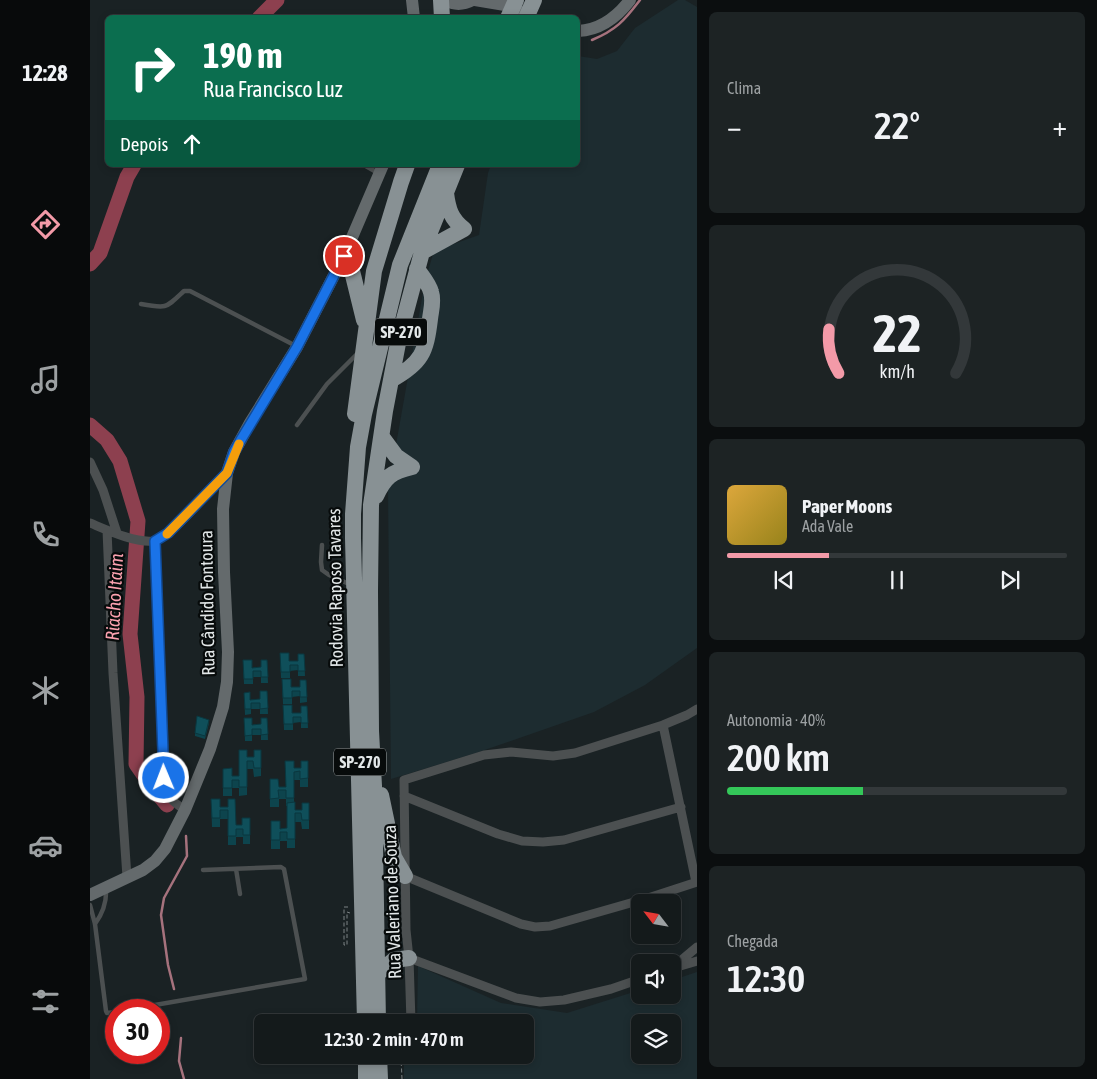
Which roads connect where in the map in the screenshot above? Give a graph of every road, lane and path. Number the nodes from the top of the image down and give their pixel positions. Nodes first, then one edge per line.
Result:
1 (412, 0) edge
2 (441, 0) edge
3 (446, 0) edge
4 (474, 0) edge
5 (534, 0) edge
6 (630, 0) edge
7 (507, 6) edge
8 (414, 15) edge
9 (442, 15) edge
10 (526, 15) edge
11 (527, 15) edge
12 (580, 31) edge
13 (407, 167) edge
14 (439, 167) edge
15 (456, 167) edge
16 (381, 169) edge
17 (446, 193) junction
18 (422, 252) junction
19 (344, 256) junction
20 (400, 265) junction
21 (417, 269) junction
22 (387, 295) dead end
23 (141, 304) dead end
24 (366, 324) junction
25 (297, 347) junction
26 (363, 347) junction
27 (367, 370) dead end
28 (391, 380) junction
29 (355, 416) junction
30 (297, 425) dead end
31 (382, 437) junction
32 (358, 447) junction
33 (90, 462) edge
34 (227, 473) junction
35 (371, 505) junction
36 (90, 523) edge
37 (107, 530) junction
38 (117, 533) junction
39 (151, 541) junction
40 (322, 545) dead end
41 (354, 586) junction
42 (697, 709) edge
43 (663, 725) junction
44 (374, 786) junction
45 (404, 796) junction
46 (681, 807) junction
47 (185, 810) junction
48 (236, 869) junction
49 (203, 870) dead end
50 (405, 876) junction
51 (127, 877) junction
52 (697, 882) edge
53 (106, 888) junction
54 (240, 894) dead end
55 (90, 896) edge
56 (90, 905) edge
57 (344, 907) dead end
58 (394, 907) dead end
59 (364, 913) junction
60 (96, 924) junction
61 (388, 944) dead end
62 (697, 947) edge
63 (410, 958) junction
64 (697, 961) edge
65 (681, 962) edge
66 (681, 966) edge
67 (377, 974) junction
68 (631, 982) edge
69 (105, 1002) edge
70 (170, 1002) edge
71 (365, 1014) edge
72 (378, 1014) edge
73 (412, 1014) edge
74 (366, 1064) edge
75 (379, 1064) edge
76 (401, 1064) edge
77 (366, 1079) edge
78 (380, 1079) edge
79 (402, 1079) edge

1 - 8 main road
2 - 9 highway
3 - 4 main road
4 - 7 main road
5 - 11 highway
6 - 12 main road
7 - 10 main road
13 - 24 highway
14 - 20 highway, Rodovia Raposo Tavares / SP-270
15 - 17 highway, Rodovia Raposo Tavares / SP-270
16 - 19 main road, Rua Cândido Fontoura
17 - 18 highway, Rodovia Raposo Tavares / SP-270
17 - 18 highway
18 - 21 highway, Rodovia Raposo Tavares / SP-270
19 - 24 highway
19 - 25 main road, Rua Cândido Fontoura
20 - 22 lane
20 - 32 highway, Rodovia Raposo Tavares / SP-270
21 - 28 highway, Rodovia Raposo Tavares / SP-270
21 - 28 highway
23 - 25 lane
24 - 26 highway
25 - 34 main road, Rua Cândido Fontoura
26 - 29 highway
26 - 30 lane
27 - 29 lane
28 - 31 highway, Rodovia Raposo Tavares / SP-270
29 - 32 highway
31 - 35 highway, Rodovia Raposo Tavares / SP-270
31 - 35 highway
32 - 41 highway, Rodovia Raposo Tavares / SP-270
33 - 38 street
34 - 39 street
34 - 47 main road, Rua Cândido Fontoura
35 - 44 highway, Rodovia Raposo Tavares / SP-270
36 - 37 street
37 - 38 street
37 - 51 street
38 - 39 street
39 - 47 street
40 - 41 lane
41 - 59 highway, Rodovia Raposo Tavares / SP-270
42 - 43 street
43 - 45 street, Rua Valeriano de Souza
43 - 46 street
44 - 50 highway
44 - 67 highway, Rodovia Raposo Tavares / SP-270
45 - 46 street
45 - 50 street, Rua Valeriano de Souza
46 - 52 street
47 - 51 main road, Rua Cândido Fontoura
48 - 49 lane
48 - 54 lane
48 - 70 lane
50 - 52 street
50 - 63 street, Rua Valeriano de Souza
51 - 53 main road, Rua Cândido Fontoura
53 - 55 main road, Rua Cândido Fontoura
53 - 60 lane
56 - 60 lane
57 - 59 path
58 - 61 path
59 - 71 highway, Rodovia Raposo Tavares / SP-270
60 - 69 lane
62 - 65 street
63 - 67 highway
63 - 68 street
63 - 73 street, Rua Valeriano de Souza
64 - 66 street
67 - 72 highway, Rodovia Raposo Tavares / SP-270
74 - 77 highway
75 - 78 highway
76 - 79 path

